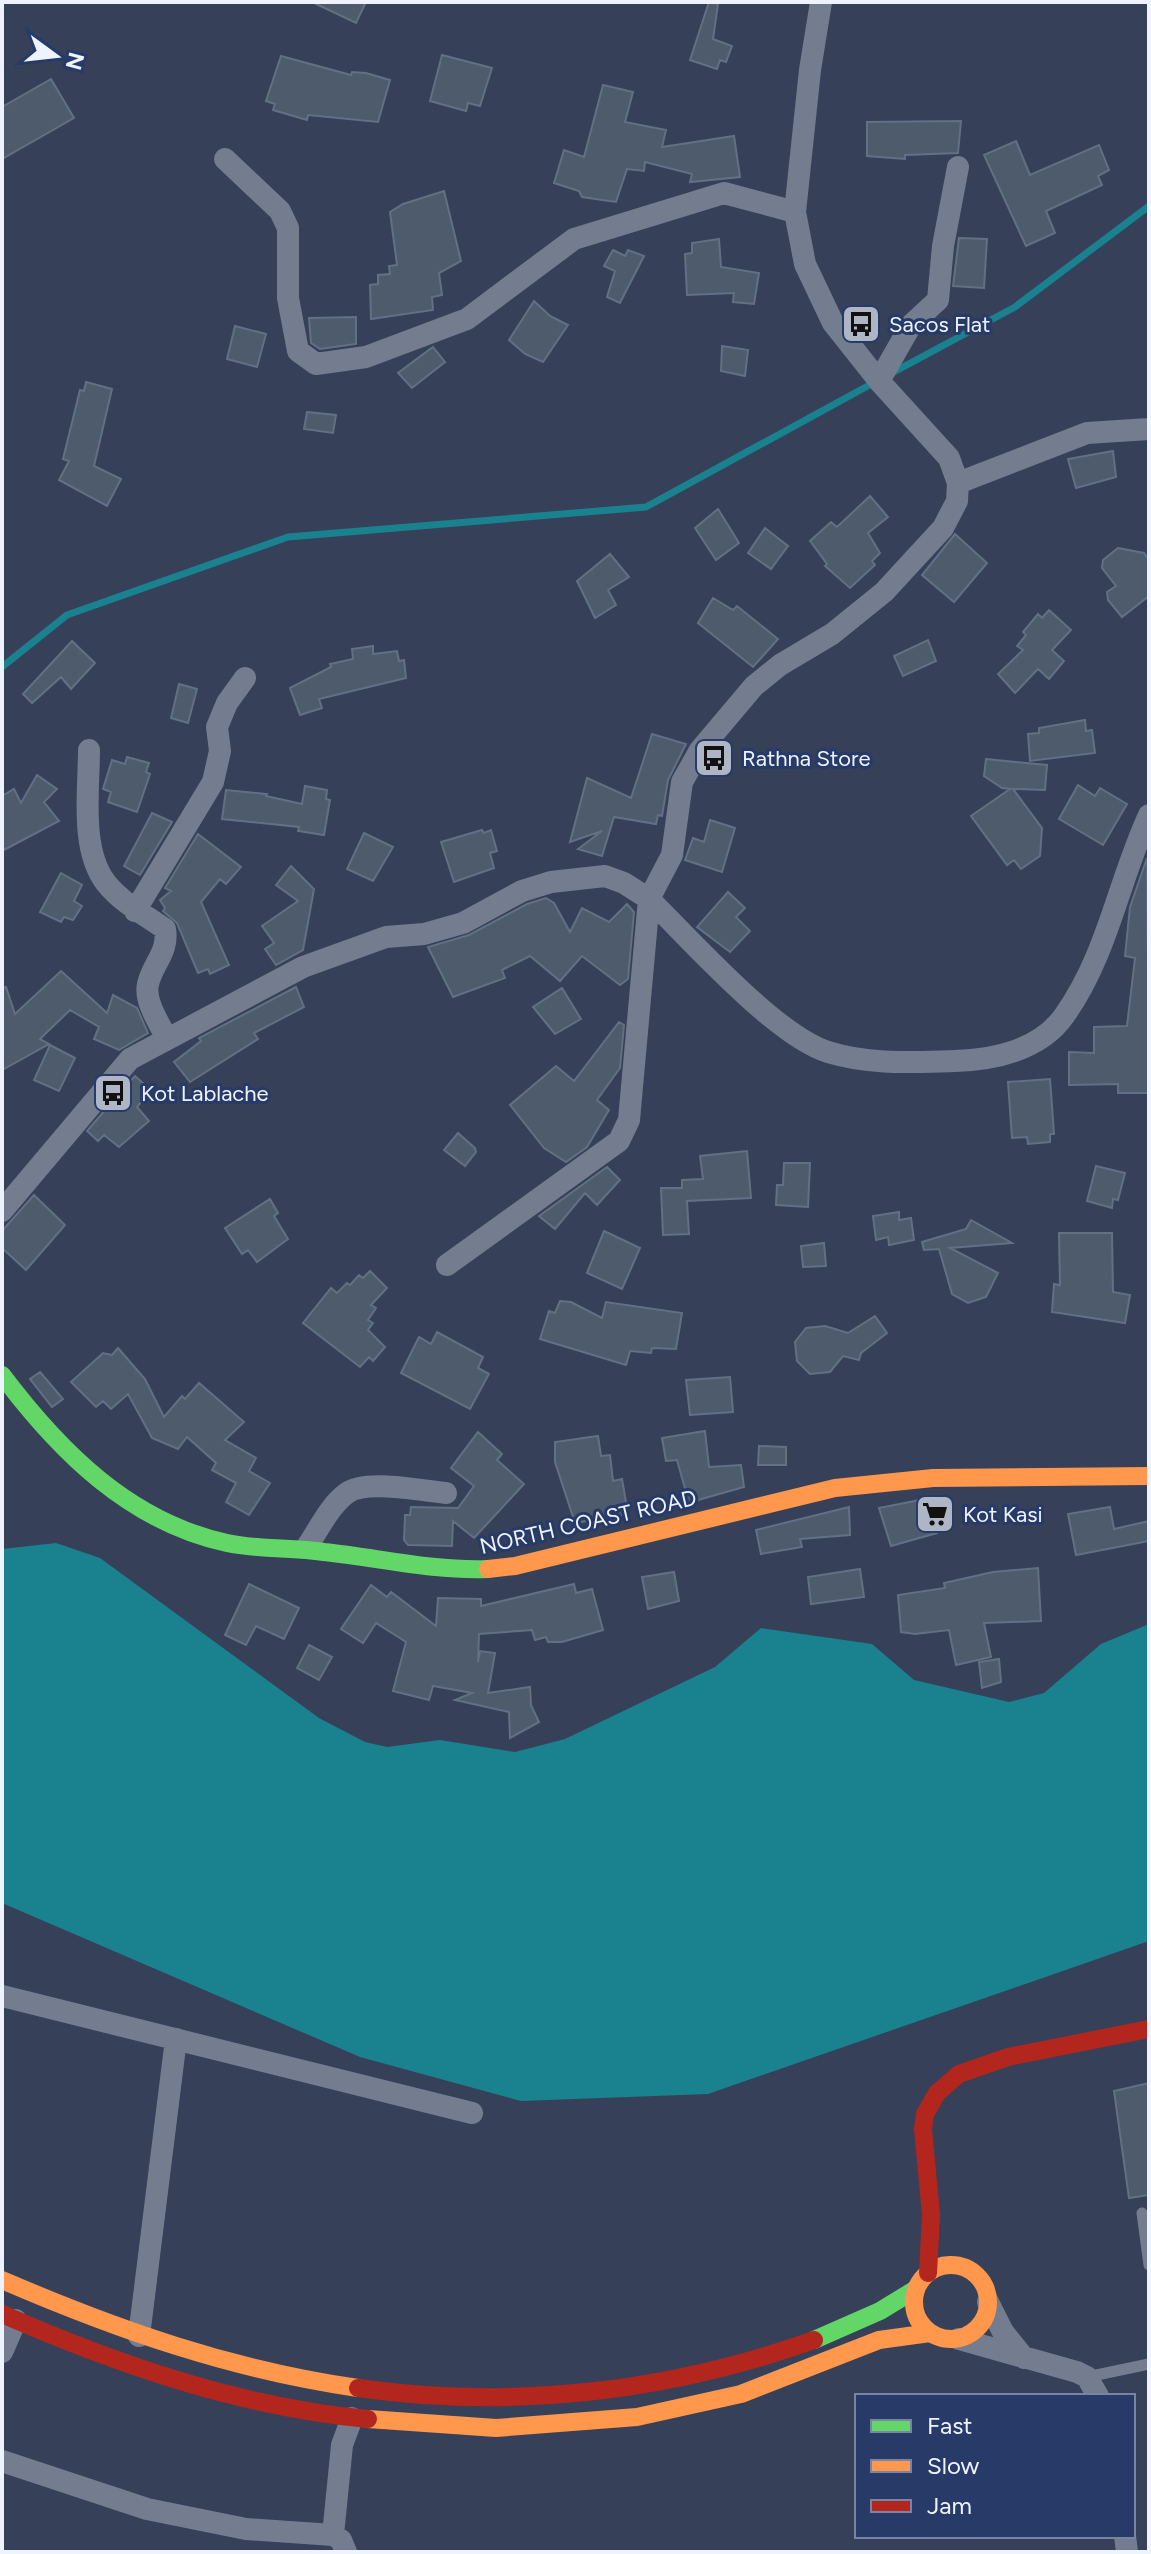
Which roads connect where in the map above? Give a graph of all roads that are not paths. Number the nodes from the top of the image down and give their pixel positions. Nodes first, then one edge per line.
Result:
1 (821, 2) edge
2 (225, 159) dead end
3 (958, 167) dead end
4 (795, 212) junction
5 (879, 381) junction
6 (1149, 429) edge
7 (958, 483) junction
8 (245, 678) dead end
9 (89, 750) dead end
10 (1149, 815) edge
11 (649, 899) junction
12 (135, 911) junction
13 (167, 1039) junction
14 (2, 1211) edge
15 (447, 1265) dead end
16 (2, 1375) edge
17 (1149, 1476) edge
18 (446, 1493) dead end
19 (306, 1548) junction
20 (2, 1996) edge
21 (1149, 2029) edge
22 (176, 2039) junction
23 (472, 2113) dead end
24 (1142, 2213) dead end
25 (931, 2215) junction
26 (1149, 2265) edge
27 (959, 2266) junction
28 (928, 2273) junction
29 (2, 2280) edge
30 (916, 2289) junction
31 (988, 2302) junction
32 (9, 2317) edge
33 (930, 2333) junction
34 (139, 2336) junction
35 (959, 2339) junction
36 (2, 2352) edge
37 (1024, 2358) junction
38 (1149, 2364) edge
39 (1092, 2386) edge
40 (352, 2418) junction
41 (2, 2461) edge
42 (339, 2543) edge

1 - 4 street
2 - 4 street
3 - 5 street
4 - 5 street
5 - 7 street
6 - 7 street
7 - 11 street
8 - 12 street
9 - 12 street
10 - 11 street
11 - 13 street
11 - 15 street
12 - 13 street
13 - 14 street
16 - 19 street, NORTH COAST ROAD
17 - 19 street, NORTH COAST ROAD
18 - 19 street
20 - 22 street
21 - 25 street
22 - 23 street
22 - 34 street
24 - 26 lane
25 - 27 street
25 - 28 street
27 - 28 street
27 - 31 street
28 - 30 street
29 - 34 street
30 - 33 street
30 - 34 street
31 - 35 street
31 - 37 street
32 - 36 street
32 - 40 street
33 - 35 street
33 - 40 street
35 - 37 street
37 - 39 street
38 - 39 lane
40 - 42 street
41 - 42 street

